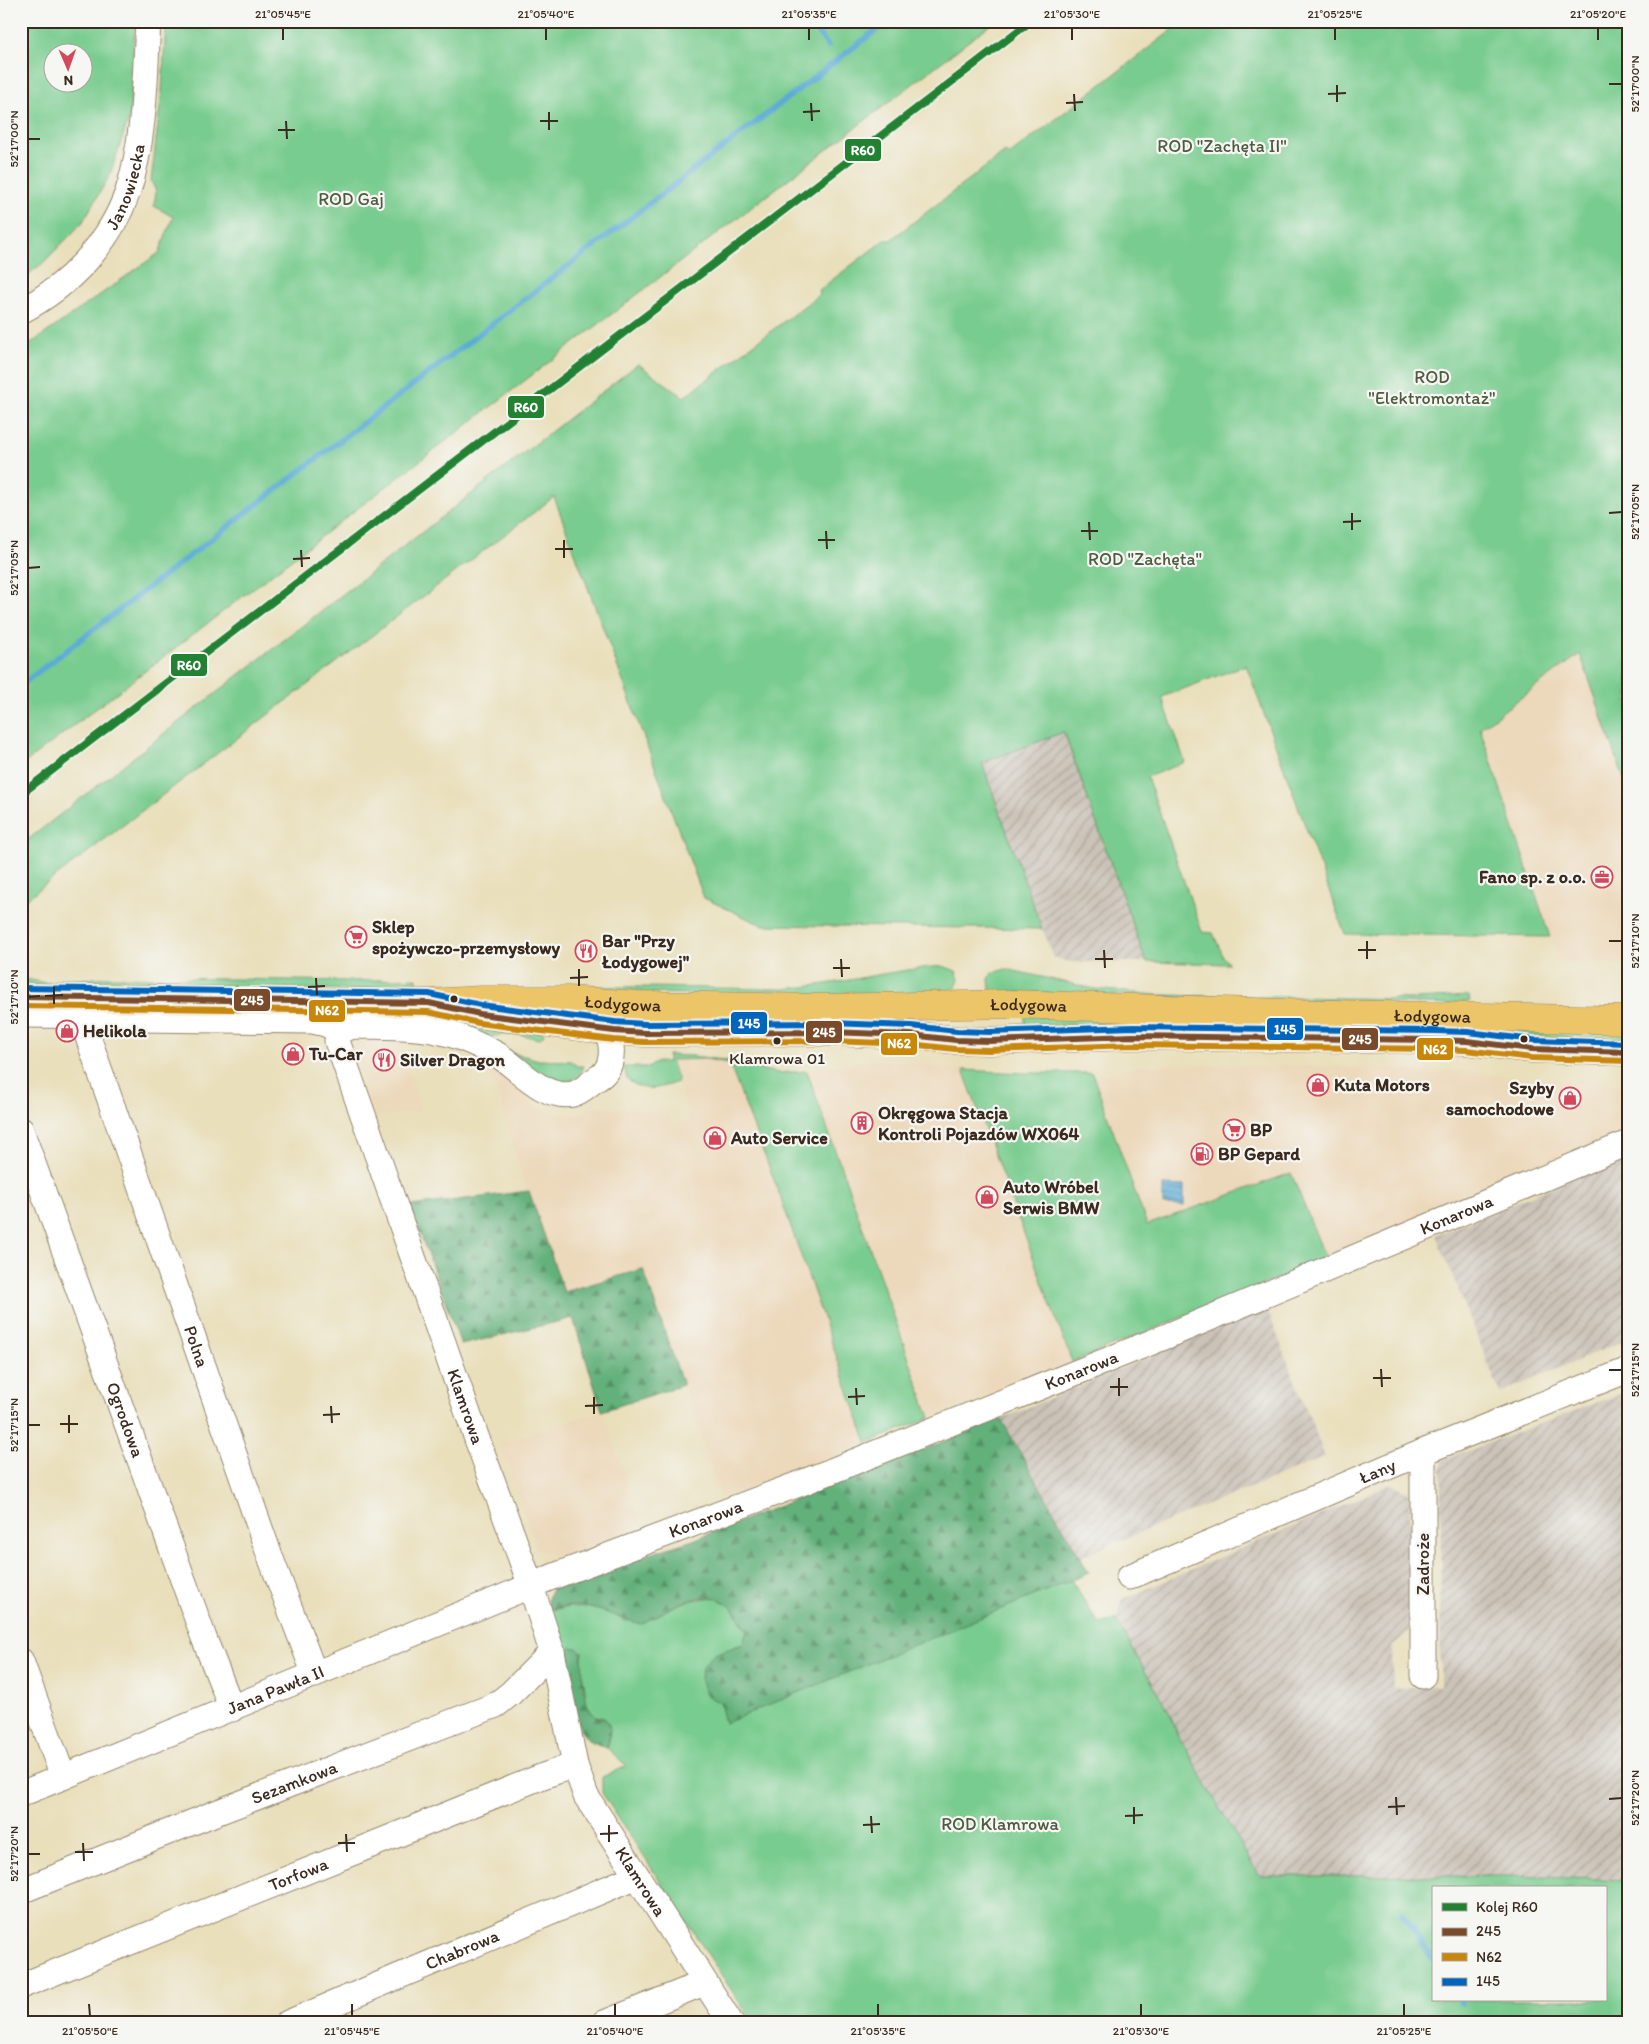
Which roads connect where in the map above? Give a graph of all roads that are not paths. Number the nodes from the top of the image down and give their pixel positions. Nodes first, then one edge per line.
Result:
1 (148, 21) edge
2 (21, 311) edge
3 (21, 996) edge
4 (21, 1015) edge
5 (86, 1015) junction
6 (609, 1017) junction
7 (1628, 1020) edge
8 (340, 1032) junction
9 (1628, 1052) edge
10 (21, 1130) edge
11 (1628, 1143) edge
12 (1628, 1370) edge
13 (1423, 1452) junction
14 (1129, 1577) dead end
15 (531, 1586) junction
16 (552, 1652) junction
17 (21, 1661) edge
18 (315, 1674) junction
19 (1423, 1676) dead end
20 (232, 1709) junction
21 (575, 1766) junction
22 (63, 1777) junction
23 (21, 1794) edge
24 (637, 1876) junction
25 (21, 1891) edge
26 (704, 1983) junction
27 (21, 1986) edge
28 (288, 2023) edge
29 (604, 2023) edge
30 (731, 2023) edge

1 - 2 street, Janowiecka
3 - 6 main road, Łodygowa
4 - 5 street
5 - 8 street
5 - 18 street, Polna
6 - 7 main road, Łodygowa
6 - 8 street
6 - 9 main road, Łodygowa
8 - 15 street, Klamrowa
10 - 20 street, Ogrodowa
11 - 15 street, Konarowa
12 - 13 street, Łany
13 - 14 street, Łany
13 - 19 street, Zadroże
15 - 16 street, Klamrowa
15 - 18 street, Jana Pawła II
16 - 21 street, Klamrowa
16 - 25 street, Sezamkowa
17 - 22 street
18 - 20 street, Jana Pawła II
20 - 22 street, Jana Pawła II
21 - 24 street, Klamrowa
21 - 27 street, Torfowa
22 - 23 street, Jana Pawła II
24 - 26 street, Klamrowa
24 - 28 street, Chabrowa
26 - 29 street
26 - 30 street, Klamrowa

